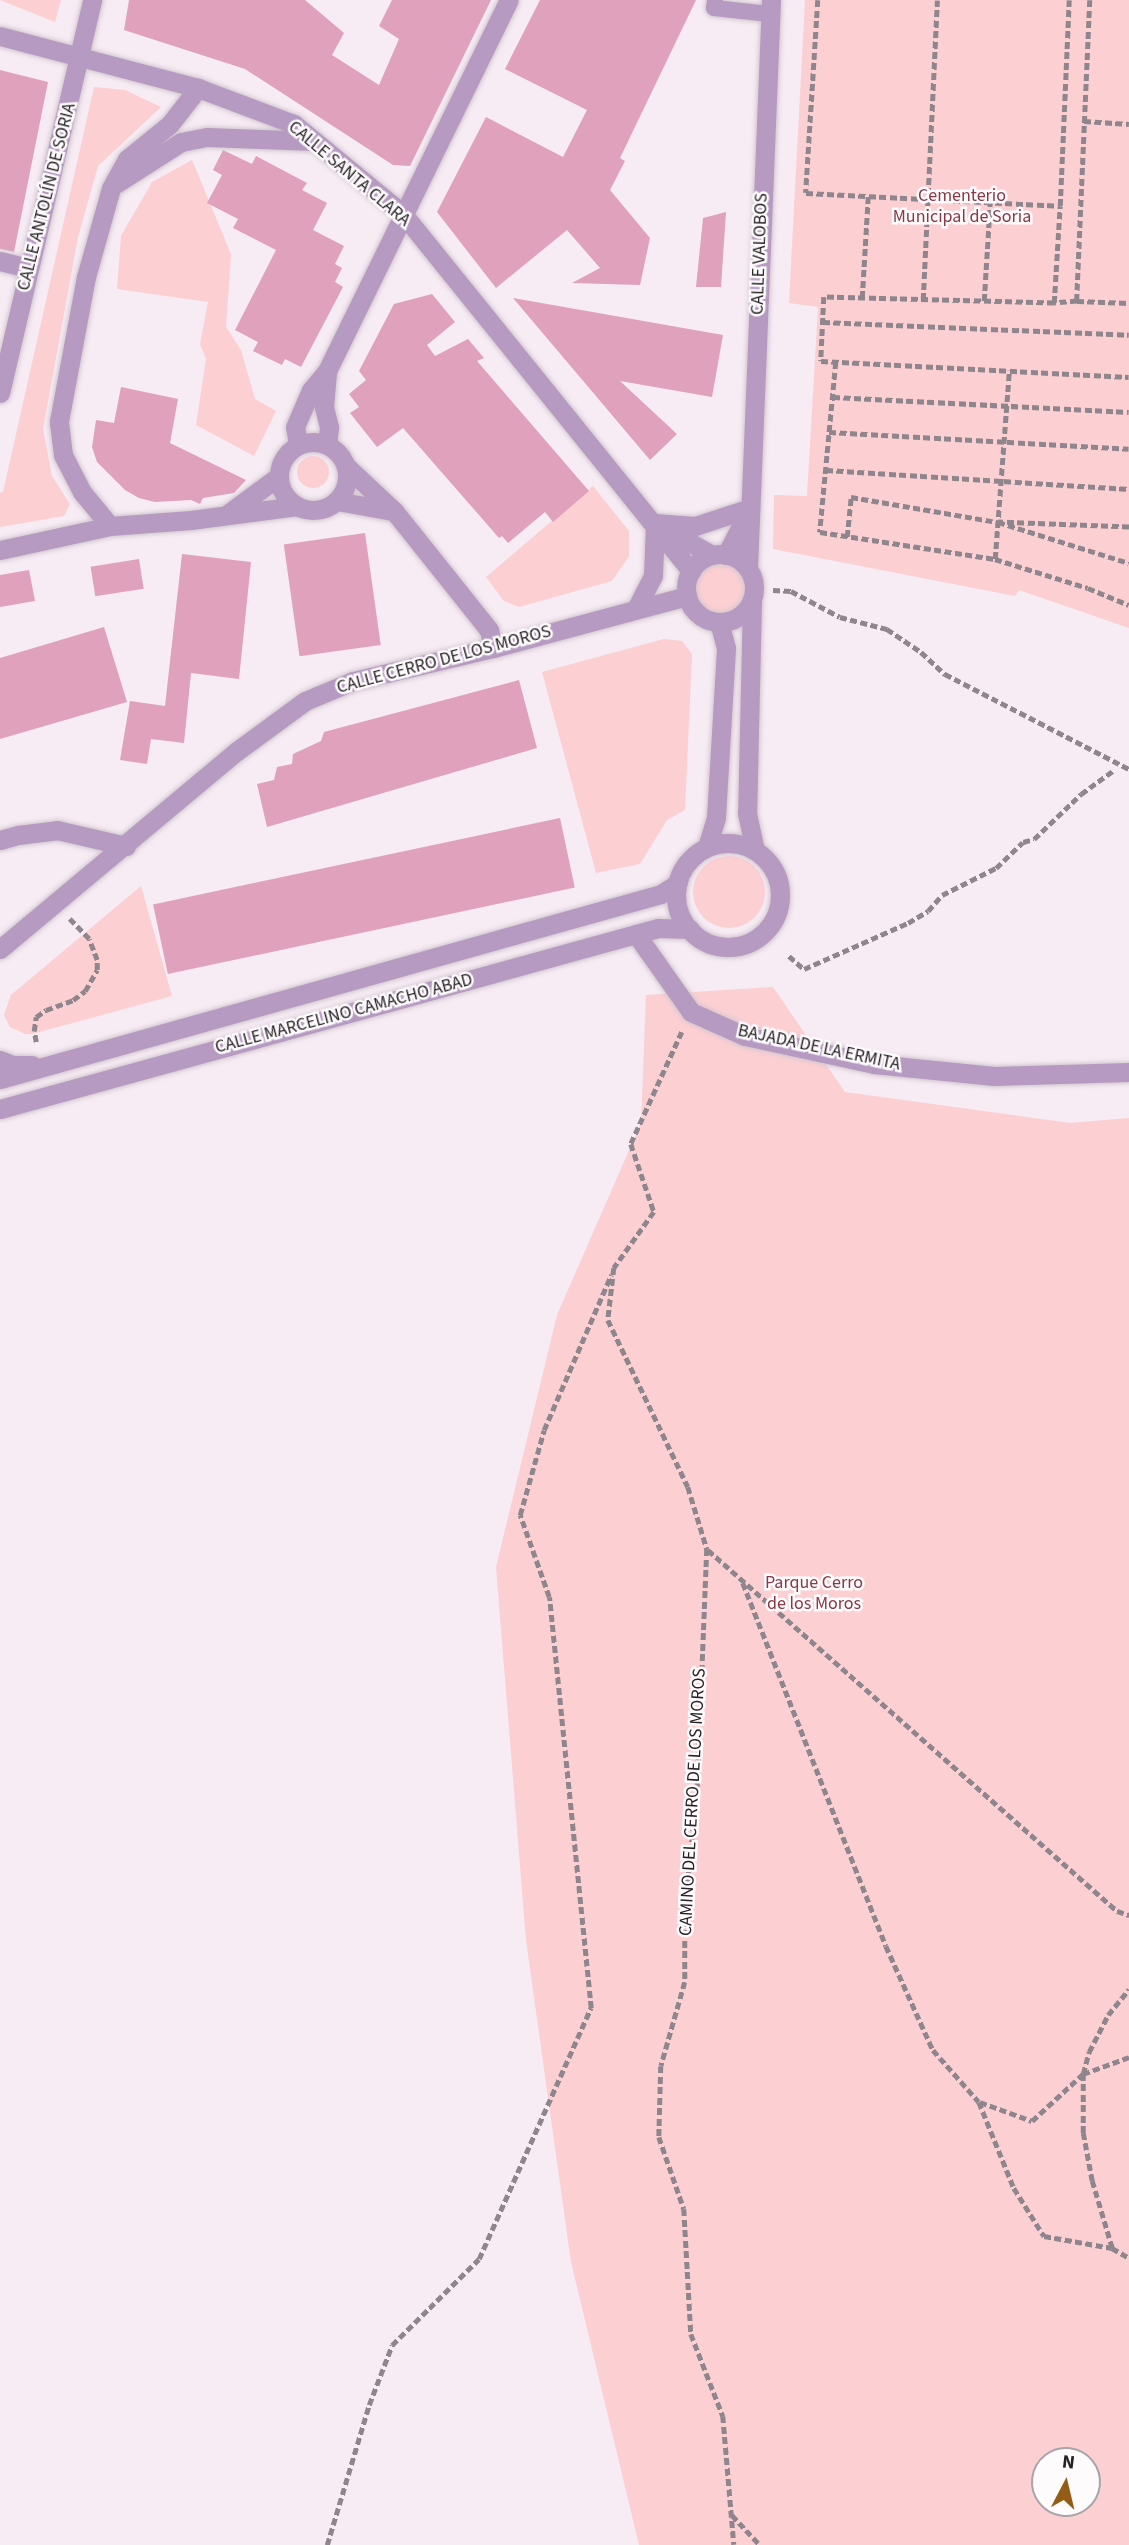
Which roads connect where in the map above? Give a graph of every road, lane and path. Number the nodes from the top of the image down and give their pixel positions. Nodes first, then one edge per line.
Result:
1 (92, 0) edge
2 (509, 0) edge
3 (715, 0) edge
4 (818, 0) edge
5 (937, 0) edge
6 (1069, 0) edge
7 (1090, 0) edge
8 (770, 7) edge
9 (0, 36) edge
10 (81, 56) junction
11 (198, 88) junction
12 (1084, 121) junction
13 (1129, 124) edge
14 (313, 141) junction
15 (111, 188) junction
16 (869, 196) junction
17 (930, 200) junction
18 (990, 202) junction
19 (1060, 206) junction
20 (403, 214) junction
21 (0, 261) edge
22 (29, 268) junction
23 (862, 298) junction
24 (923, 300) junction
25 (1077, 300) junction
26 (984, 301) junction
27 (1054, 303) junction
28 (1129, 303) edge
29 (823, 322) junction
30 (1129, 335) edge
31 (836, 362) junction
32 (327, 371) junction
33 (1009, 371) junction
34 (1129, 377) edge
35 (0, 393) edge
36 (833, 397) junction
37 (1007, 406) junction
38 (1129, 412) edge
39 (830, 432) junction
40 (1004, 442) junction
41 (327, 444) junction
42 (298, 445) junction
43 (1129, 449) edge
44 (347, 467) junction
45 (826, 470) junction
46 (279, 476) junction
47 (1001, 481) junction
48 (1129, 488) edge
49 (337, 501) junction
50 (297, 506) junction
51 (750, 508) junction
52 (394, 511) junction
53 (229, 513) junction
54 (998, 522) junction
55 (656, 523) junction
56 (110, 526) junction
57 (1129, 527) edge
58 (847, 537) junction
59 (0, 550) edge
60 (719, 555) junction
61 (995, 559) junction
62 (1128, 562) edge
63 (748, 568) junction
64 (691, 571) junction
65 (753, 594) junction
66 (687, 596) junction
67 (1129, 605) edge
68 (636, 609) junction
69 (719, 622) junction
70 (493, 648) junction
71 (1129, 769) edge
72 (1113, 771) dead end
73 (0, 840) edge
74 (126, 846) junction
75 (706, 847) junction
76 (755, 850) junction
77 (678, 883) junction
78 (54, 904) junction
79 (27, 928) junction
80 (690, 929) junction
81 (636, 934) junction
82 (0, 949) edge
83 (789, 956) dead end
84 (0, 961) edge
85 (691, 1012) junction
86 (0, 1060) edge
87 (50, 1064) junction
88 (1129, 1072) edge
89 (0, 1079) edge
90 (0, 1109) edge
91 (614, 1268) junction
92 (707, 1549) junction
93 (743, 1583) junction
94 (1129, 1915) edge
95 (1129, 1989) edge
96 (1129, 2057) edge
97 (1083, 2074) junction
98 (979, 2102) junction
99 (1112, 2248) junction
100 (1129, 2258) edge
101 (732, 2515) junction
102 (327, 2545) edge
103 (734, 2545) edge
104 (760, 2545) edge

1 - 10 street, CALLE ANTOLÍN DE SORIA
2 - 20 street
3 - 8 lane
4 - 16 path
5 - 17 path
6 - 19 path
7 - 12 path
8 - 51 street, CALLE VALOBOS
9 - 10 street, CALLE SANTA CLARA
10 - 11 street, CALLE SANTA CLARA
10 - 22 street, CALLE ANTOLÍN DE SORIA
11 - 14 street, CALLE SANTA CLARA
11 - 15 street
12 - 13 path
12 - 25 path
14 - 15 street
14 - 20 street, CALLE SANTA CLARA
15 - 56 street
16 - 17 path
16 - 23 path
17 - 18 path
17 - 24 path
18 - 19 path
18 - 26 path
19 - 27 path
20 - 32 street
20 - 55 street, CALLE SANTA CLARA
21 - 22 street
22 - 35 street, CALLE ANTOLÍN DE SORIA
23 - 24 path
23 - 29 path
24 - 26 path
25 - 27 path
25 - 28 path
26 - 27 path
29 - 30 path
29 - 31 path
31 - 33 path
31 - 36 path
32 - 41 street
32 - 42 street
33 - 34 path
33 - 37 path
36 - 37 path
36 - 39 path
37 - 38 path
37 - 40 path
39 - 40 path
39 - 45 path
40 - 43 path
40 - 47 path
41 - 42 street
41 - 44 street
42 - 46 street
44 - 49 street
44 - 52 street
45 - 47 path
45 - 58 path
46 - 50 street
46 - 53 street
47 - 48 path
47 - 54 path
49 - 50 street
49 - 52 street
50 - 53 street
51 - 55 street
51 - 60 street, CALLE VALOBOS
51 - 63 street, CALLE VALOBOS
52 - 70 street
53 - 56 street
54 - 57 path
54 - 58 path
54 - 61 path
54 - 62 path
55 - 60 street, CALLE SANTA CLARA
55 - 64 street, CALLE SANTA CLARA
55 - 68 street
56 - 59 street
58 - 61 path
60 - 63 street
60 - 64 street
61 - 67 path
63 - 65 street
64 - 66 street
65 - 69 street
65 - 71 path
65 - 76 street
66 - 68 street, CALLE CERRO DE LOS MOROS
66 - 69 street
68 - 70 street, CALLE CERRO DE LOS MOROS
69 - 75 street
70 - 74 street, CALLE CERRO DE LOS MOROS
72 - 83 path
73 - 74 street
74 - 78 street, CALLE CERRO DE LOS MOROS
75 - 76 street
75 - 77 street
76 - 80 street
77 - 80 street
77 - 87 street, CALLE MARCELINO CAMACHO ABAD
78 - 79 street, CALLE CERRO DE LOS MOROS
78 - 87 path
79 - 82 street, CALLE CERRO DE LOS MOROS
79 - 84 street, CALLE CERRO DE LOS MOROS
80 - 81 street, CALLE MARCELINO CAMACHO ABAD
81 - 85 street
81 - 90 street, CALLE MARCELINO CAMACHO ABAD
85 - 88 street, BAJADA DE LA ERMITA
85 - 91 path, CAMINO DEL CERRO DE LOS MOROS
86 - 87 street
87 - 89 street, CALLE MARCELINO CAMACHO ABAD
91 - 92 path, CAMINO DEL CERRO DE LOS MOROS
91 - 102 path
92 - 93 path
92 - 101 path, CAMINO DEL CERRO DE LOS MOROS
93 - 94 path
93 - 98 path
95 - 97 path
96 - 97 path
97 - 98 path
97 - 99 path
98 - 99 path
99 - 100 path
101 - 103 path, CAMINO DEL CERRO DE LOS MOROS
101 - 104 path

